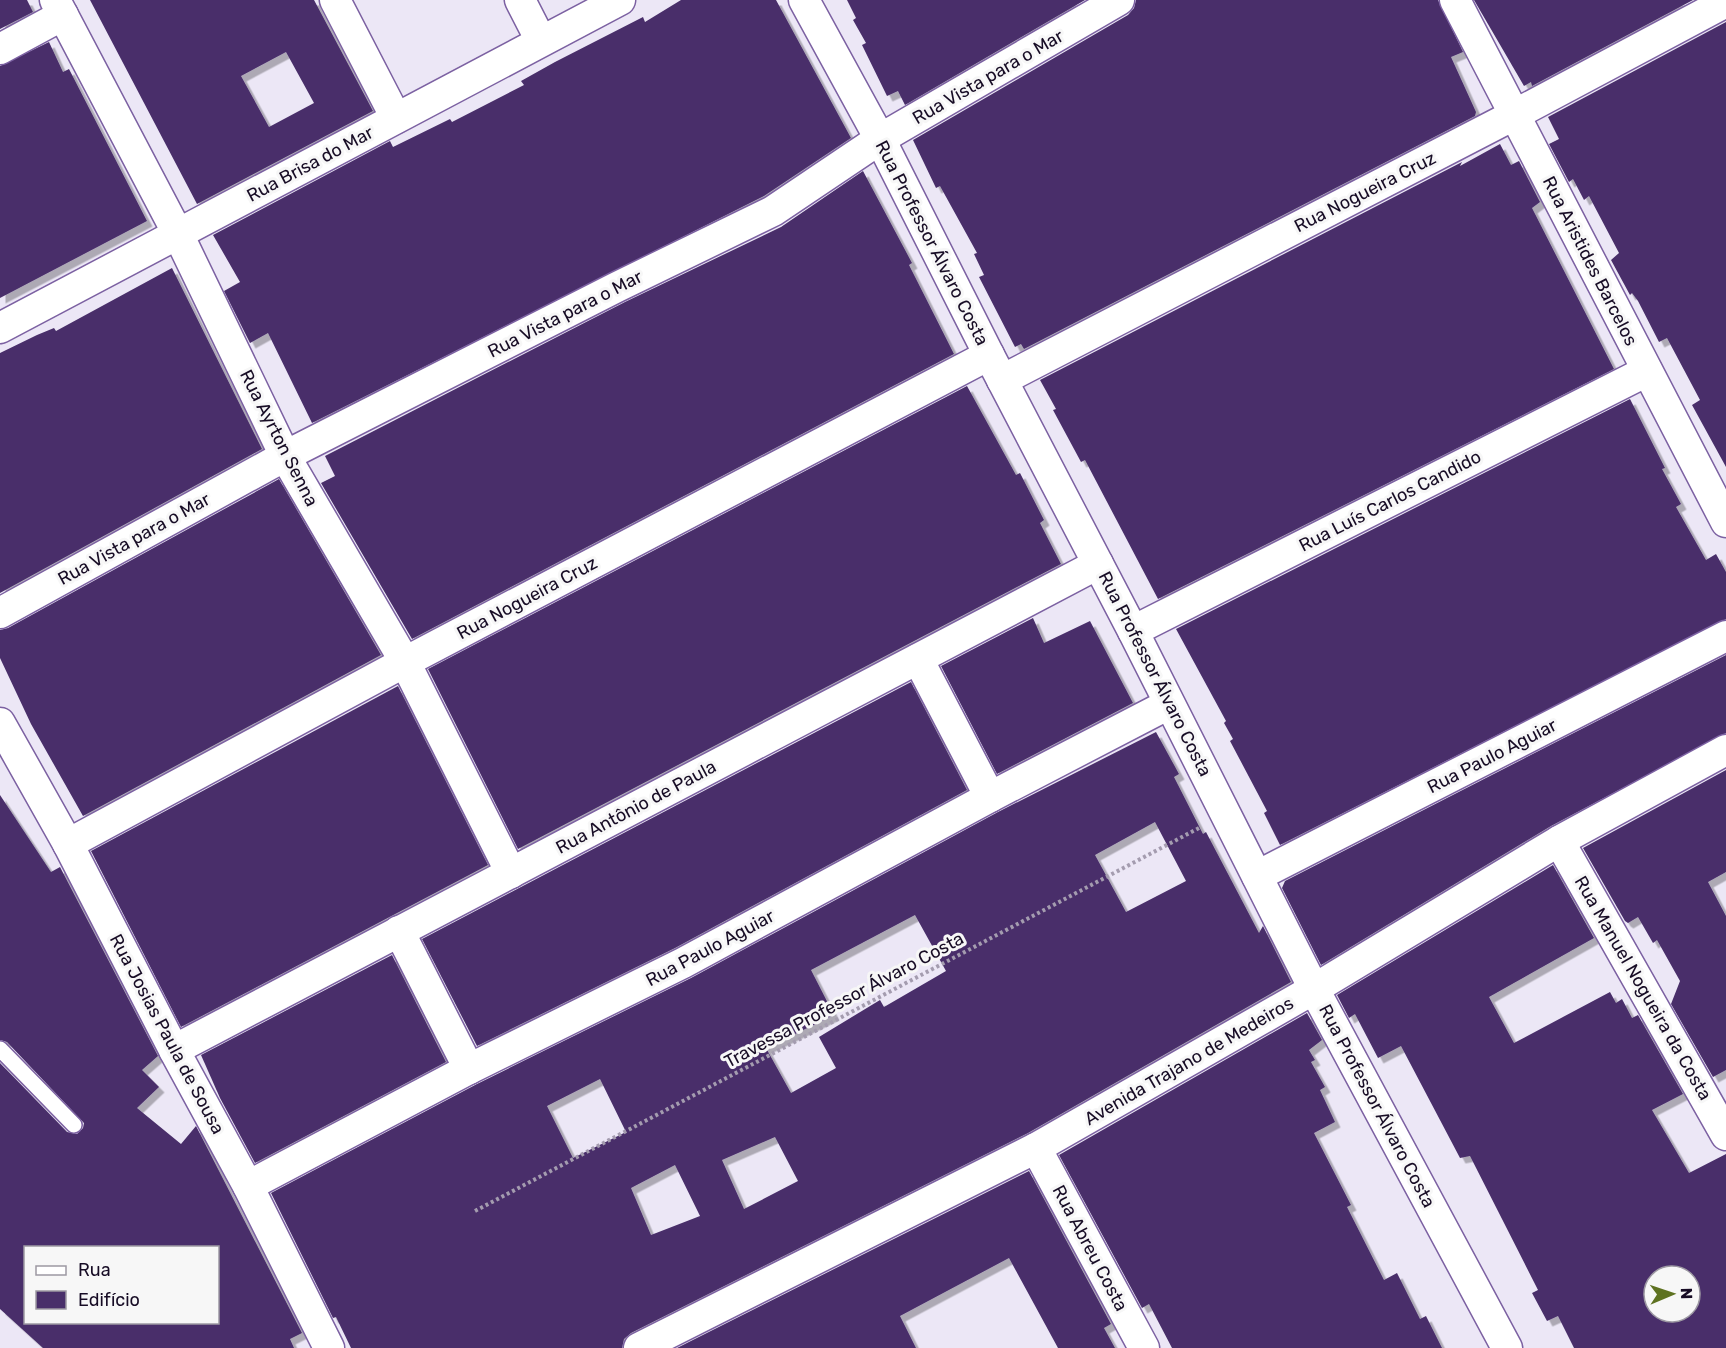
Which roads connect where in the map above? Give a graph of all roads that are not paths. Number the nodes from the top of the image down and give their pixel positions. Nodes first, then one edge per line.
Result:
1 (335, 0) edge
2 (520, 0) edge
3 (620, 0) edge
4 (804, 0) edge
5 (1119, 0) edge
6 (1455, 0) edge
7 (1726, 2) edge
8 (58, 8) edge
9 (541, 41) junction
10 (0, 49) edge
11 (1514, 115) junction
12 (396, 118) junction
13 (880, 140) junction
14 (179, 236) junction
15 (0, 328) edge
16 (995, 368) junction
17 (1647, 371) junction
18 (285, 456) junction
19 (1726, 522) edge
20 (1098, 564) junction
21 (0, 613) edge
22 (1133, 631) junction
23 (1726, 636) edge
24 (918, 659) junction
25 (405, 662) junction
26 (1169, 704) junction
27 (0, 723) edge
28 (1726, 750) edge
29 (10, 768) edge
30 (990, 797) junction
31 (1559, 841) junction
32 (68, 844) junction
33 (511, 873) junction
34 (1257, 876) junction
35 (399, 932) junction
36 (1314, 989) junction
37 (0, 1049) edge
38 (174, 1050) junction
39 (469, 1069) junction
40 (74, 1125) dead end
41 (1726, 1135) edge
42 (1036, 1148) junction
43 (248, 1186) junction
44 (329, 1348) edge
45 (639, 1348) edge
46 (1144, 1348) edge
47 (1507, 1348) edge

1 - 12 street
2 - 9 street
3 - 9 street, Rua Brisa do Mar
4 - 13 street, Rua Professor Álvaro Costa
5 - 13 street, Rua Vista para o Mar
6 - 11 street, Rua Aristides Barcelos
7 - 11 street, Rua Nogueira Cruz
8 - 10 street
8 - 14 street, Rua Ayrton Senna
9 - 12 street, Rua Brisa do Mar
11 - 16 street, Rua Nogueira Cruz
11 - 17 street, Rua Aristides Barcelos
12 - 14 street, Rua Brisa do Mar
13 - 16 street, Rua Professor Álvaro Costa
13 - 18 street, Rua Vista para o Mar
14 - 15 street, Rua Brisa do Mar
14 - 18 street, Rua Ayrton Senna
16 - 20 street, Rua Professor Álvaro Costa
16 - 25 street, Rua Nogueira Cruz
17 - 19 street, Rua Aristides Barcelos
17 - 22 street, Rua Luís Carlos Candido
18 - 21 street, Rua Vista para o Mar
18 - 25 street, Rua Ayrton Senna
20 - 22 street, Rua Professor Álvaro Costa
20 - 24 street, Rua Antônio de Paula
22 - 26 street, Rua Professor Álvaro Costa
23 - 34 street, Rua Paulo Aguiar
24 - 30 street
24 - 33 street, Rua Antônio de Paula
25 - 32 street, Rua Nogueira Cruz
25 - 33 street, Rua Ayrton Senna
26 - 30 street, Rua Paulo Aguiar
26 - 34 street, Rua Professor Álvaro Costa
27 - 29 street, Rua Josias Paula de Sousa
28 - 31 street, Avenida Trajano de Medeiros
29 - 32 street, Rua Josias Paula de Sousa
30 - 39 street, Rua Paulo Aguiar
31 - 36 street, Avenida Trajano de Medeiros
31 - 41 street, Rua Manuel Nogueira da Costa
32 - 38 street, Rua Josias Paula de Sousa
33 - 35 street, Rua Antônio de Paula
34 - 36 street, Rua Professor Álvaro Costa
35 - 38 street, Rua Antônio de Paula
35 - 39 street
36 - 42 street, Avenida Trajano de Medeiros
36 - 47 street, Rua Professor Álvaro Costa
37 - 40 lane
38 - 43 street, Rua Josias Paula de Sousa
39 - 43 street, Rua Paulo Aguiar
42 - 45 street, Avenida Trajano de Medeiros
42 - 46 street, Rua Abreu Costa
43 - 44 street, Rua Josias Paula de Sousa

